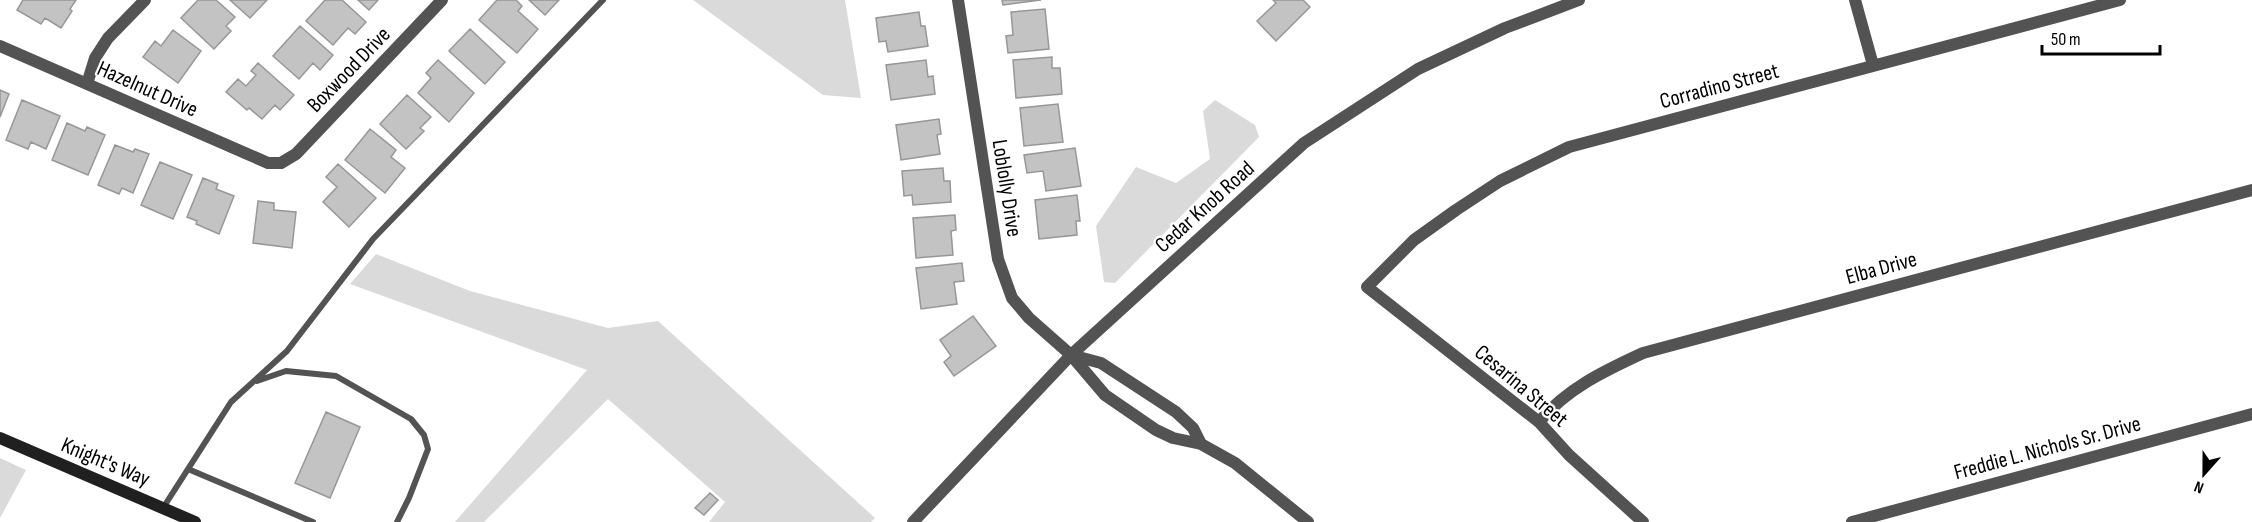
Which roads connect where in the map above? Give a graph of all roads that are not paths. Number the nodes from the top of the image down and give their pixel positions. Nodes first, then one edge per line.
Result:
1 (145, 0) edge
2 (442, 0) edge
3 (603, 0) edge
4 (958, 0) edge
5 (1579, 0) edge
6 (1856, 0) edge
7 (2120, 0) edge
8 (0, 46) edge
9 (1873, 65) junction
10 (87, 84) junction
11 (281, 163) joint
12 (2252, 190) edge
13 (1367, 287) joint
14 (1071, 355) junction
15 (253, 382) junction
16 (2252, 414) edge
17 (1539, 422) junction
18 (0, 438) edge
19 (1201, 444) junction
20 (188, 469) junction
21 (162, 508) junction
22 (195, 522) edge
23 (313, 522) edge
24 (397, 522) edge
25 (913, 522) edge
26 (1308, 522) edge
27 (1643, 522) edge
28 (1852, 522) edge

1 - 10 street
2 - 11 street, Boxwood Drive
3 - 15 lane
4 - 14 street, Loblolly Drive
5 - 14 street, Cedar Knob Road
6 - 9 street
7 - 9 street, Corradino Street
8 - 10 street, Hazelnut Drive
9 - 13 street, Corradino Street
10 - 11 street, Hazelnut Drive
12 - 17 street, Elba Drive
13 - 17 street, Cesarina Street
14 - 19 street, Loblolly Drive
14 - 19 street
14 - 25 street, Cedar Knob Road
15 - 20 lane
15 - 24 lane
16 - 28 street, Freddie L. Nichols Sr. Drive
17 - 27 street, Cesarina Street
18 - 21 main road, Knight's Way
19 - 26 street
20 - 21 lane
20 - 23 lane
21 - 22 main road, Knight's Way

